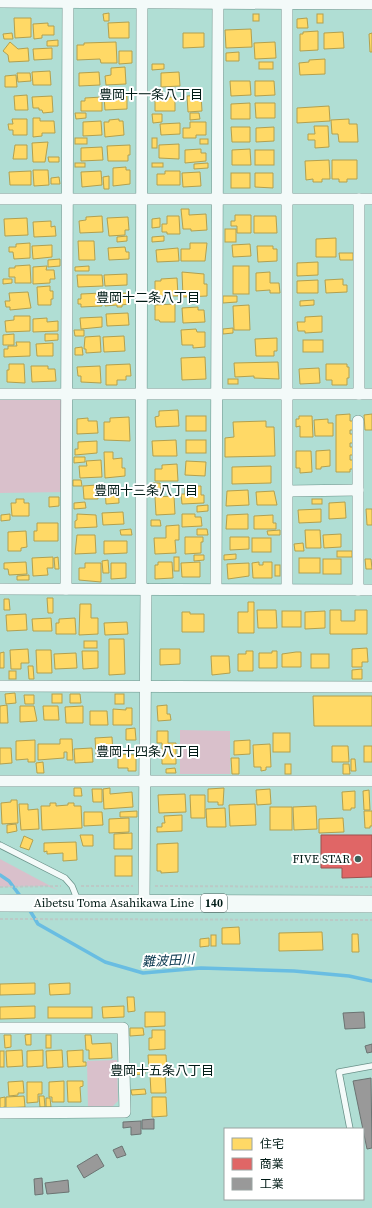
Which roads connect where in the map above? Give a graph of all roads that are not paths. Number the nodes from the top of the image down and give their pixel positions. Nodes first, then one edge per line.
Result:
1 (68, 1) edge
2 (142, 1) edge
3 (0, 2) edge
4 (218, 2) edge
5 (287, 2) edge
6 (359, 2) edge
7 (372, 4) edge
8 (141, 198) junction
9 (216, 198) junction
10 (288, 198) junction
11 (0, 199) edge
12 (67, 199) junction
13 (359, 199) junction
14 (372, 200) edge
15 (66, 393) junction
16 (0, 394) edge
17 (140, 394) junction
18 (216, 394) junction
19 (359, 394) junction
20 (372, 394) edge
21 (288, 395) junction
22 (358, 421) dead end
23 (358, 490) junction
24 (288, 491) junction
25 (0, 588) edge
26 (66, 589) junction
27 (143, 589) junction
28 (216, 589) junction
29 (287, 590) junction
30 (358, 590) junction
31 (372, 590) edge
32 (0, 686) edge
33 (147, 686) junction
34 (372, 687) edge
35 (0, 781) edge
36 (372, 781) edge
37 (145, 782) junction
38 (0, 845) edge
39 (3, 895) edge
40 (144, 903) junction
41 (79, 904) junction
42 (372, 904) edge
43 (0, 1028) edge
44 (372, 1066) edge
45 (0, 1113) edge
46 (350, 1128) edge

1 - 2 street
1 - 3 street
1 - 12 street
2 - 4 street
2 - 8 street
4 - 5 street
4 - 9 street
5 - 6 street
5 - 10 street
6 - 7 street
8 - 9 street
8 - 12 street
8 - 17 street
9 - 10 street
9 - 18 street
10 - 13 street
10 - 21 street
11 - 12 street
12 - 15 street
13 - 14 street
13 - 19 street
15 - 16 street
15 - 17 street
15 - 26 street
17 - 18 street
17 - 27 street
18 - 21 street
18 - 28 street
19 - 20 street
19 - 21 street
21 - 24 street
22 - 23 street
23 - 24 street
23 - 30 street
24 - 29 street
25 - 26 street
26 - 27 street
27 - 28 street
27 - 33 street
28 - 29 street
29 - 30 street
30 - 31 street
32 - 33 street
33 - 34 street
33 - 37 street
35 - 37 street
36 - 37 street
37 - 40 street
38 - 41 lane
39 - 41 main road, Aibetsu Toma Asahikawa Line / 140
40 - 41 main road, Aibetsu Toma Asahikawa Line / 140
40 - 42 main road, Aibetsu Toma Asahikawa Line / 140
43 - 45 street
44 - 46 lane

